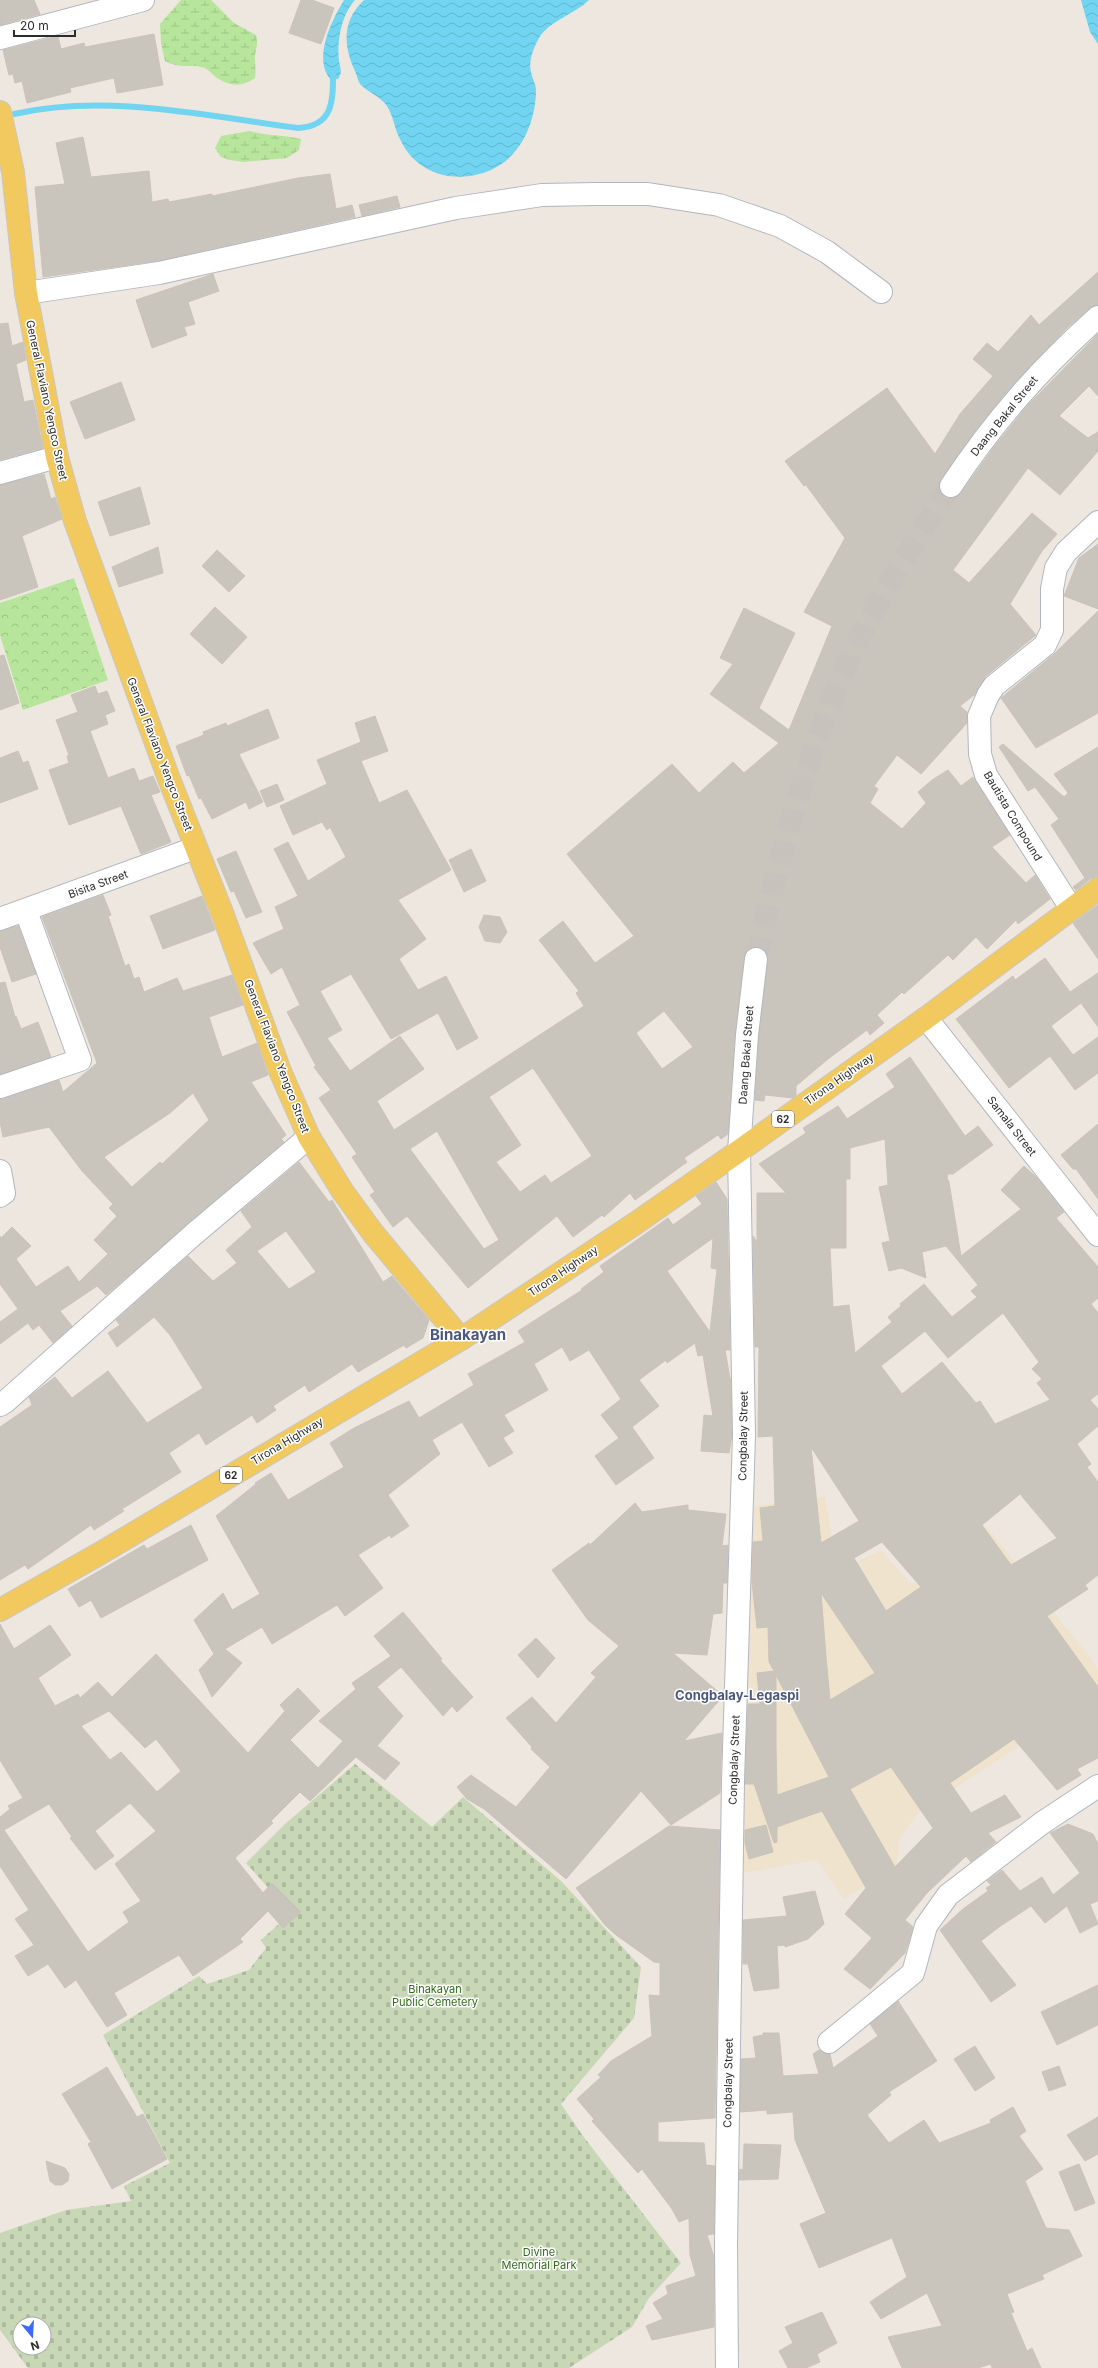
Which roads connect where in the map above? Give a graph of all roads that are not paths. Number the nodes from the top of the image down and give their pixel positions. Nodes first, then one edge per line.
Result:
1 (143, 0) edge
2 (0, 38) edge
3 (0, 112) edge
4 (881, 292) dead end
5 (26, 293) junction
6 (1098, 317) edge
7 (57, 457) junction
8 (0, 473) edge
9 (951, 486) tunnel mouth
10 (1098, 522) edge
11 (195, 848) junction
12 (1098, 889) edge
13 (1071, 908) junction
14 (26, 911) junction
15 (0, 919) edge
16 (756, 959) tunnel mouth
17 (926, 1018) junction
18 (0, 1088) edge
19 (309, 1137) junction
20 (739, 1151) junction
21 (0, 1171) edge
22 (0, 1196) edge
23 (1098, 1235) edge
24 (461, 1339) junction
25 (0, 1405) edge
26 (0, 1610) edge
27 (1098, 1786) edge
28 (829, 2042) dead end
29 (727, 2368) edge

1 - 2 street
3 - 5 main road, General Flaviano Yengco Street
4 - 5 street
5 - 7 main road, General Flaviano Yengco Street
6 - 9 street, Daang Bakal Street
7 - 8 street
7 - 11 main road, General Flaviano Yengco Street
10 - 13 street, Bautista Compound
11 - 14 street, Bisita Street
11 - 19 main road, General Flaviano Yengco Street
12 - 13 main road, Tirona Highway / 62
13 - 17 main road, Tirona Highway / 62
14 - 15 street, Bisita Street
14 - 18 street
16 - 20 street, Daang Bakal Street
17 - 20 main road, Tirona Highway / 62
17 - 23 street, Samala Street
19 - 24 main road, General Flaviano Yengco Street
19 - 25 street
20 - 24 main road, Tirona Highway / 62
20 - 29 street, Congbalay Street
21 - 22 street
24 - 26 main road, Tirona Highway / 62
27 - 28 street

